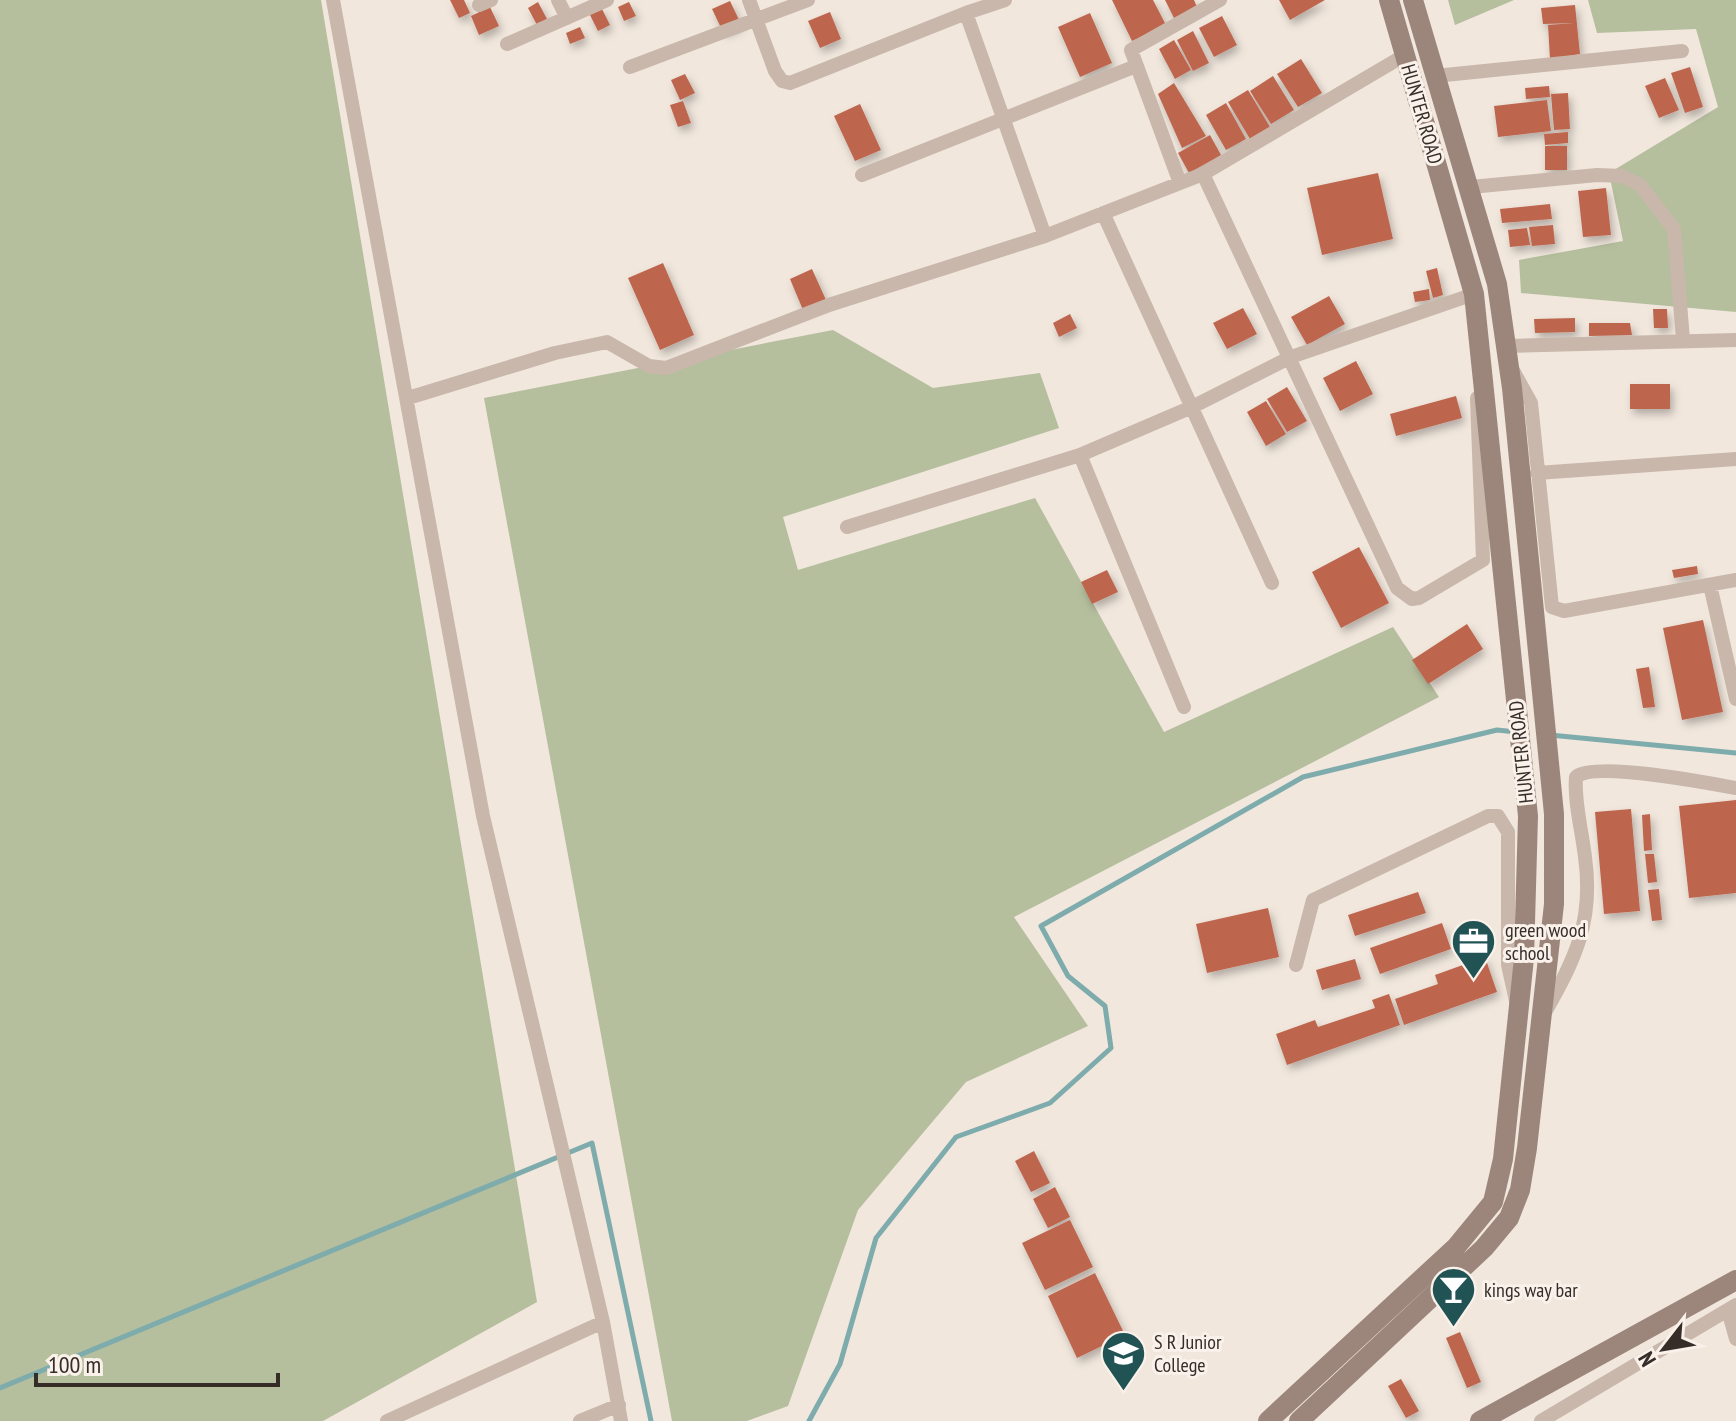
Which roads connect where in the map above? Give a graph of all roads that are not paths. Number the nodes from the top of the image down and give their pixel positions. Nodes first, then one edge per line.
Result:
1 (333, 0) edge
2 (558, 0) edge
3 (607, 0) edge
4 (749, 0) edge
5 (808, 0) edge
6 (1005, 0) edge
7 (1220, 0) edge
8 (1389, 0) edge
9 (1413, 0) edge
10 (966, 13) junction
11 (567, 18) junction
12 (755, 18) junction
13 (507, 44) dead end
14 (1682, 51) dead end
15 (1405, 55) junction
16 (1136, 66) junction
17 (630, 67) dead end
18 (1435, 76) junction
19 (1004, 118) junction
20 (1203, 174) junction
21 (862, 175) dead end
22 (1180, 183) junction
23 (1471, 187) junction
24 (1103, 213) junction
25 (1045, 236) junction
26 (1474, 294) junction
27 (1683, 340) junction
28 (1736, 340) edge
29 (1507, 355) junction
30 (1291, 357) junction
31 (1484, 370) junction
32 (408, 398) junction
33 (1192, 407) junction
34 (1080, 455) junction
35 (1736, 459) edge
36 (1537, 473) junction
37 (847, 527) dead end
38 (1736, 580) edge
39 (1272, 583) dead end
40 (1710, 585) junction
41 (1736, 699) edge
42 (1184, 707) dead end
43 (1736, 788) edge
44 (1296, 965) dead end
45 (1520, 1013) junction
46 (1542, 1018) junction
47 (1736, 1280) edge
48 (1732, 1307) edge
49 (603, 1322) junction
50 (1736, 1339) edge
51 (619, 1405) junction
52 (387, 1421) edge
53 (580, 1421) edge
54 (621, 1421) edge
55 (1268, 1421) edge
56 (1299, 1421) edge
57 (1480, 1421) edge
58 (1541, 1421) edge

1 - 32 street
2 - 11 street
3 - 11 street
4 - 12 street
5 - 12 street
6 - 10 street
7 - 16 street
8 - 15 street, HUNTER ROAD
9 - 18 street, HUNTER ROAD
10 - 12 street
10 - 19 street
11 - 13 street
12 - 17 street
14 - 18 street
15 - 20 street
15 - 26 street, HUNTER ROAD
16 - 19 street
16 - 22 street
18 - 23 street, HUNTER ROAD
19 - 21 street
19 - 25 street
20 - 22 street
20 - 30 street
22 - 24 street
23 - 27 street
23 - 29 street, HUNTER ROAD
24 - 25 street
24 - 33 street
25 - 32 street
26 - 30 street
26 - 31 street, HUNTER ROAD
27 - 28 street
27 - 29 street
29 - 36 street
29 - 46 street, HUNTER ROAD
30 - 31 street
30 - 33 street
31 - 45 street, HUNTER ROAD
32 - 49 street
33 - 34 street
33 - 39 street
34 - 37 street
34 - 42 street
35 - 36 street
36 - 40 street
38 - 40 street
40 - 41 street
43 - 46 street
44 - 45 street
45 - 55 street, HUNTER ROAD
46 - 56 street, HUNTER ROAD
47 - 57 street
48 - 50 street
48 - 58 street
49 - 51 street
49 - 52 street
51 - 53 street
51 - 54 street

